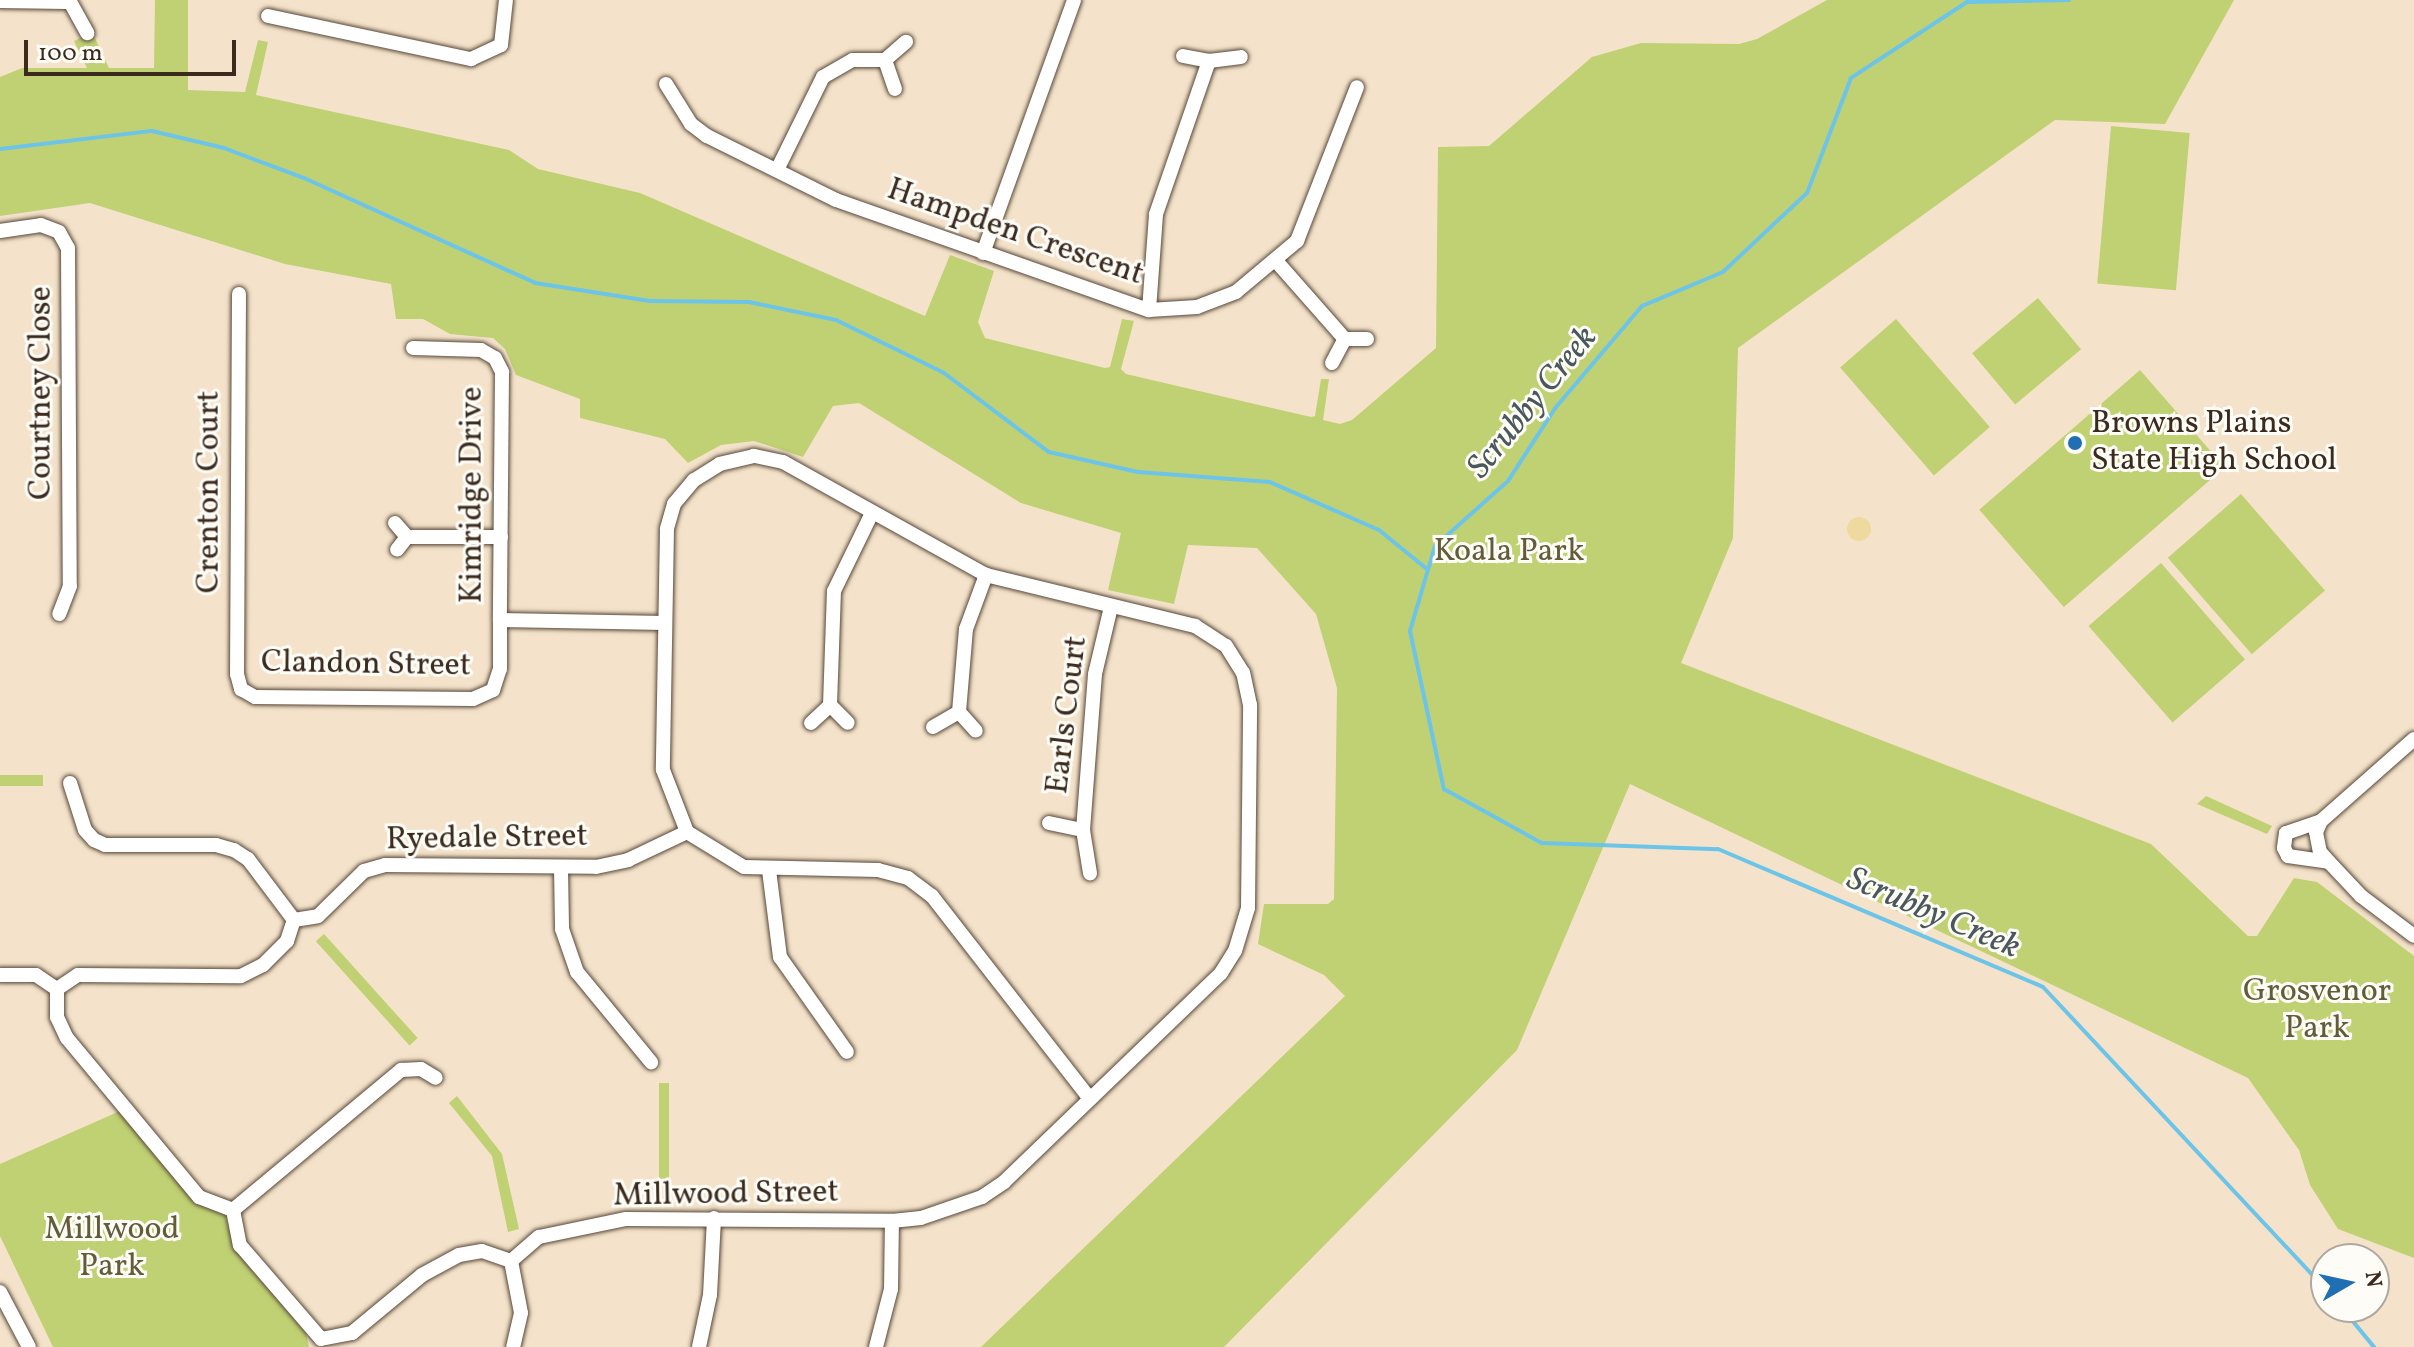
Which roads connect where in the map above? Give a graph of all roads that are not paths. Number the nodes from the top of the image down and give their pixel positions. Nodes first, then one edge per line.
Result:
1 (506, 0) edge
2 (0, 1) edge
3 (68, 1) edge
4 (1072, 2) edge
5 (268, 16) dead end
6 (87, 33) dead end
7 (906, 42) dead end
8 (1183, 56) dead end
9 (1241, 57) dead end
10 (885, 60) junction
11 (1209, 61) junction
12 (666, 84) dead end
13 (1357, 87) dead end
14 (895, 89) dead end
15 (777, 170) junction
16 (0, 231) edge
17 (983, 253) junction
18 (1277, 262) junction
19 (239, 294) dead end
20 (1149, 310) junction
21 (1345, 339) junction
22 (1367, 339) dead end
23 (413, 348) dead end
24 (1332, 363) dead end
25 (872, 513) junction
26 (395, 523) dead end
27 (407, 537) junction
28 (501, 537) junction
29 (397, 550) dead end
30 (986, 575) junction
31 (1111, 607) junction
32 (59, 614) dead end
33 (500, 620) junction
34 (665, 623) junction
35 (241, 689) joint
36 (830, 705) junction
37 (959, 712) junction
38 (811, 723) dead end
39 (848, 723) dead end
40 (933, 727) dead end
41 (976, 731) dead end
42 (2414, 739) edge
43 (70, 783) dead end
44 (2321, 821) junction
45 (1049, 823) dead end
46 (1083, 830) junction
47 (687, 832) junction
48 (2329, 862) junction
49 (561, 869) junction
50 (769, 870) junction
51 (1090, 873) dead end
52 (294, 920) junction
53 (2414, 936) edge
54 (0, 975) edge
55 (57, 989) junction
56 (847, 1052) dead end
57 (651, 1062) dead end
58 (436, 1078) dead end
59 (1090, 1099) junction
60 (233, 1210) junction
61 (714, 1218) junction
62 (892, 1221) junction
63 (511, 1261) junction
64 (0, 1292) edge
65 (320, 1343) edge
66 (29, 1347) edge
67 (513, 1347) edge
68 (699, 1347) edge
69 (876, 1347) edge

1 - 5 street
2 - 3 street
3 - 6 street
4 - 17 street
7 - 10 street
8 - 11 street
9 - 11 street
10 - 14 street
10 - 15 street
11 - 20 street
12 - 15 street, Hampden Crescent
13 - 18 street, Hampden Crescent
15 - 17 street, Hampden Crescent
16 - 32 street, Courtney Close
17 - 20 street, Hampden Crescent
18 - 20 street, Hampden Crescent
18 - 21 street
19 - 35 street, Crenton Court
21 - 22 street
21 - 24 street
23 - 28 street, Kimridge Drive
25 - 30 street, Millwood Street
25 - 34 street, Millwood Street
25 - 36 street
26 - 27 street
27 - 28 street
27 - 29 street
28 - 33 street, Kimridge Drive
30 - 31 street, Millwood Street
30 - 37 street
31 - 46 street, Earls Court
31 - 59 street, Millwood Street
33 - 34 street, Clandon Street
33 - 35 street, Clandon Street
34 - 47 street, Millwood Street
36 - 38 street
36 - 39 street
37 - 40 street
37 - 41 street
42 - 44 street
43 - 52 street
44 - 48 street
44 - 48 street
45 - 46 street, Earls Court
46 - 51 street, Earls Court
47 - 49 street, Ryedale Street
47 - 50 street
48 - 53 street
49 - 52 street, Ryedale Street
49 - 57 street
50 - 56 street
50 - 59 street
52 - 55 street
54 - 55 street
55 - 60 street
58 - 60 street
59 - 62 street, Millwood Street
60 - 65 street
61 - 62 street, Millwood Street
61 - 63 street, Millwood Street
61 - 68 street
62 - 69 street
63 - 65 street
63 - 67 street
64 - 66 street

